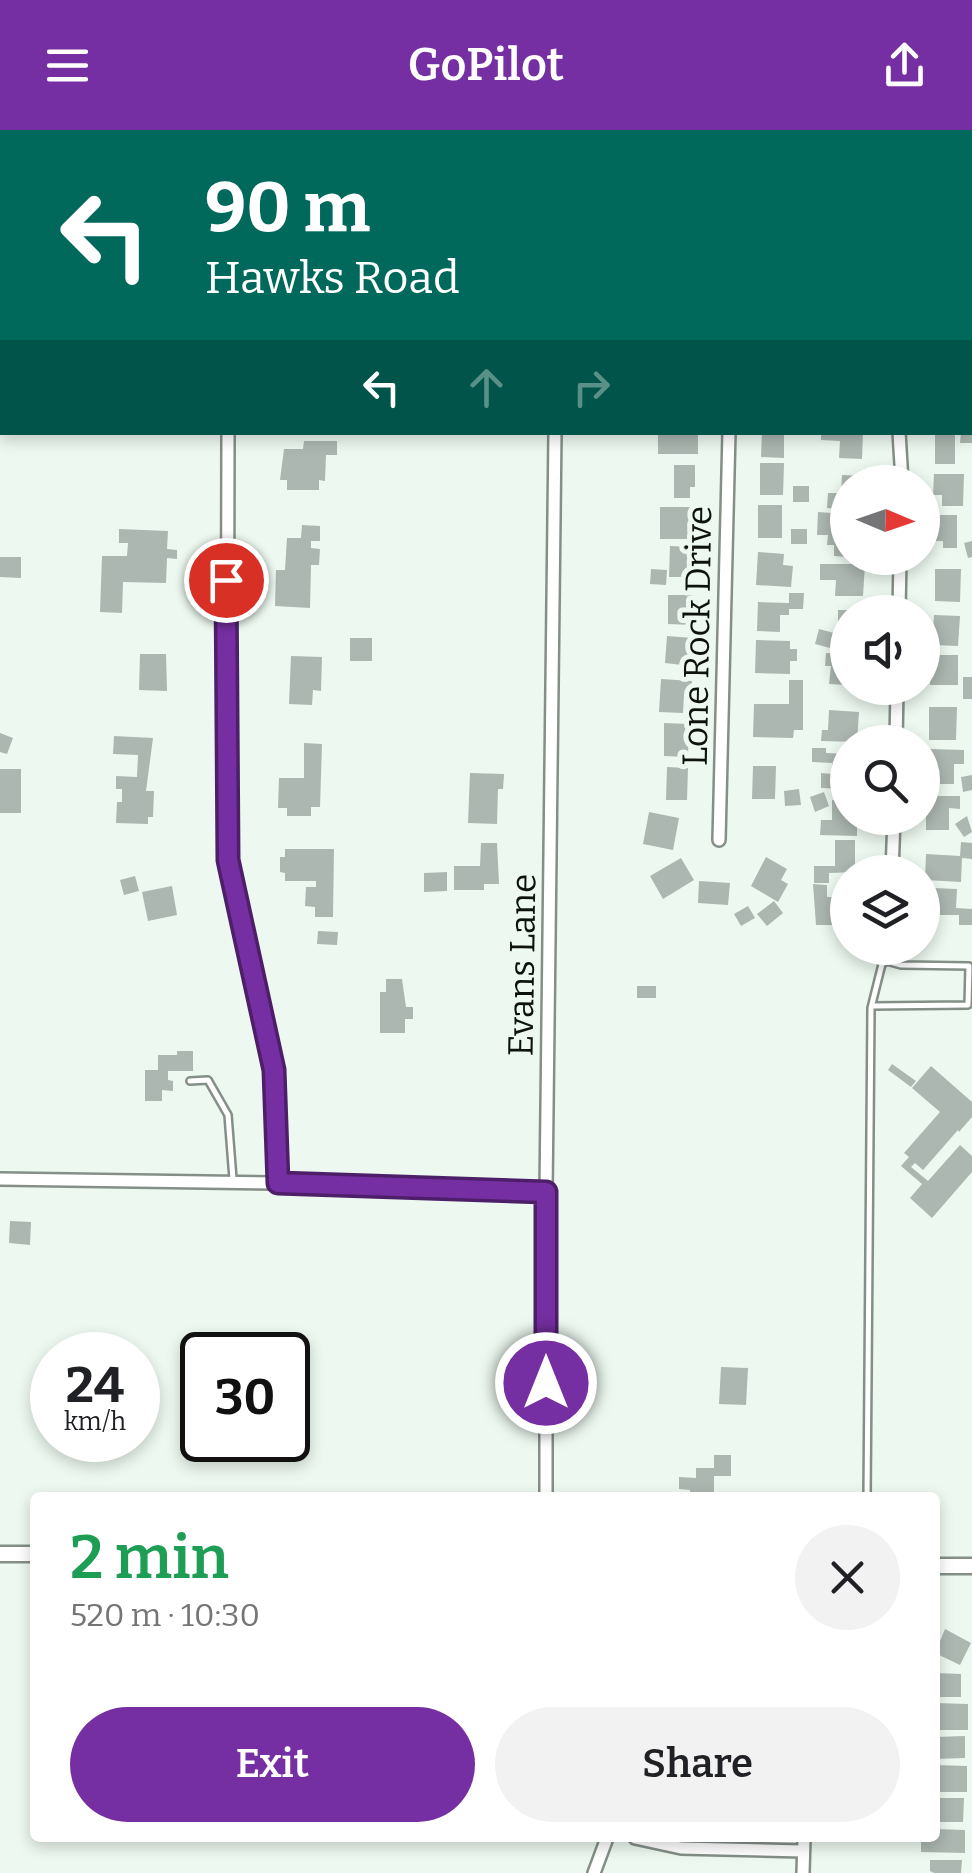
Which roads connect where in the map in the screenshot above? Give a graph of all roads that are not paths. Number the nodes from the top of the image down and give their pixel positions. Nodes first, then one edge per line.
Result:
1 (228, 435) edge
2 (556, 435) edge
3 (729, 435) edge
4 (899, 435) edge
5 (901, 465) edge
6 (720, 840) dead end
7 (882, 965) edge
8 (900, 965) edge
9 (872, 1006) junction
10 (190, 1082) dead end
11 (0, 1179) edge
12 (233, 1182) junction
13 (278, 1183) junction
14 (546, 1192) junction
15 (546, 1492) edge
16 (867, 1492) edge
17 (0, 1554) edge
18 (30, 1554) edge
19 (940, 1566) edge
20 (972, 1566) edge
21 (605, 1842) edge
22 (653, 1842) edge
23 (804, 1844) edge
24 (594, 1873) edge
25 (803, 1873) edge

1 - 13 street
2 - 14 street, Evans Lane
3 - 6 street, Lone Rock Drive
4 - 5 street
7 - 9 lane
8 - 9 lane
9 - 16 lane
10 - 12 lane
11 - 12 street
12 - 13 street
13 - 14 street
14 - 15 street, Evans Lane
17 - 18 street
19 - 20 street
21 - 24 street
22 - 23 street
23 - 25 street

